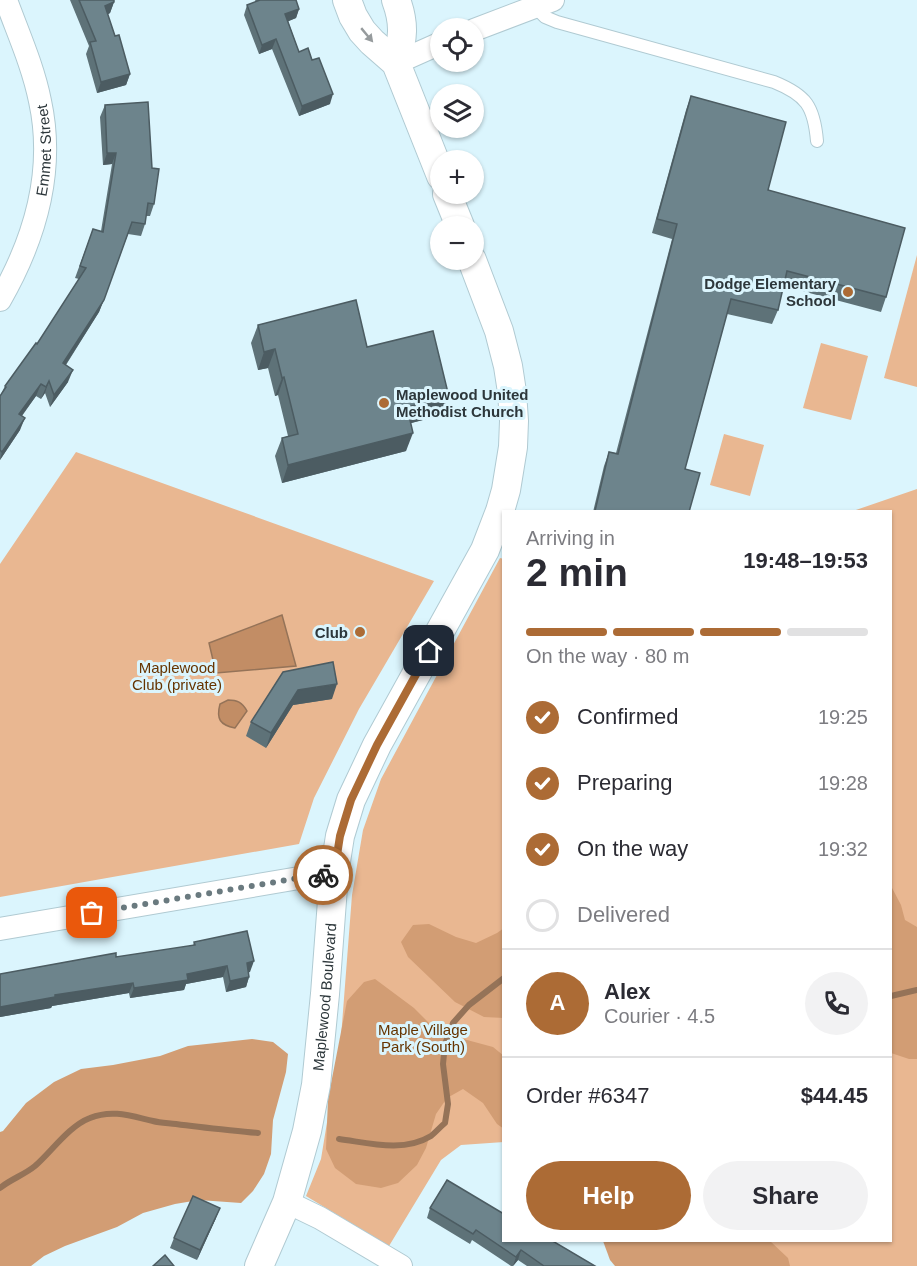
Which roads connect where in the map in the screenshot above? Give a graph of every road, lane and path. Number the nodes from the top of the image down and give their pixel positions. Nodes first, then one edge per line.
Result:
1 (6, 0) edge
2 (347, 0) edge
3 (396, 0) edge
4 (544, 3) edge
5 (484, 26) edge
6 (430, 48) edge
7 (396, 63) junction
8 (817, 141) dead end
9 (431, 150) edge
10 (476, 270) edge
11 (0, 300) edge
12 (334, 874) junction
13 (0, 929) edge
14 (288, 1202) junction
15 (259, 1266) edge
16 (401, 1266) edge

1 - 11 street, Emmet Street
2 -> 7 street
3 - 7 street
4 - 5 street
4 - 8 lane
6 - 7 street
7 - 9 street
10 - 12 street, Maplewood Boulevard
12 - 13 street
12 - 14 street, Maplewood Boulevard
14 - 15 street, Maplewood Boulevard
14 - 16 street

